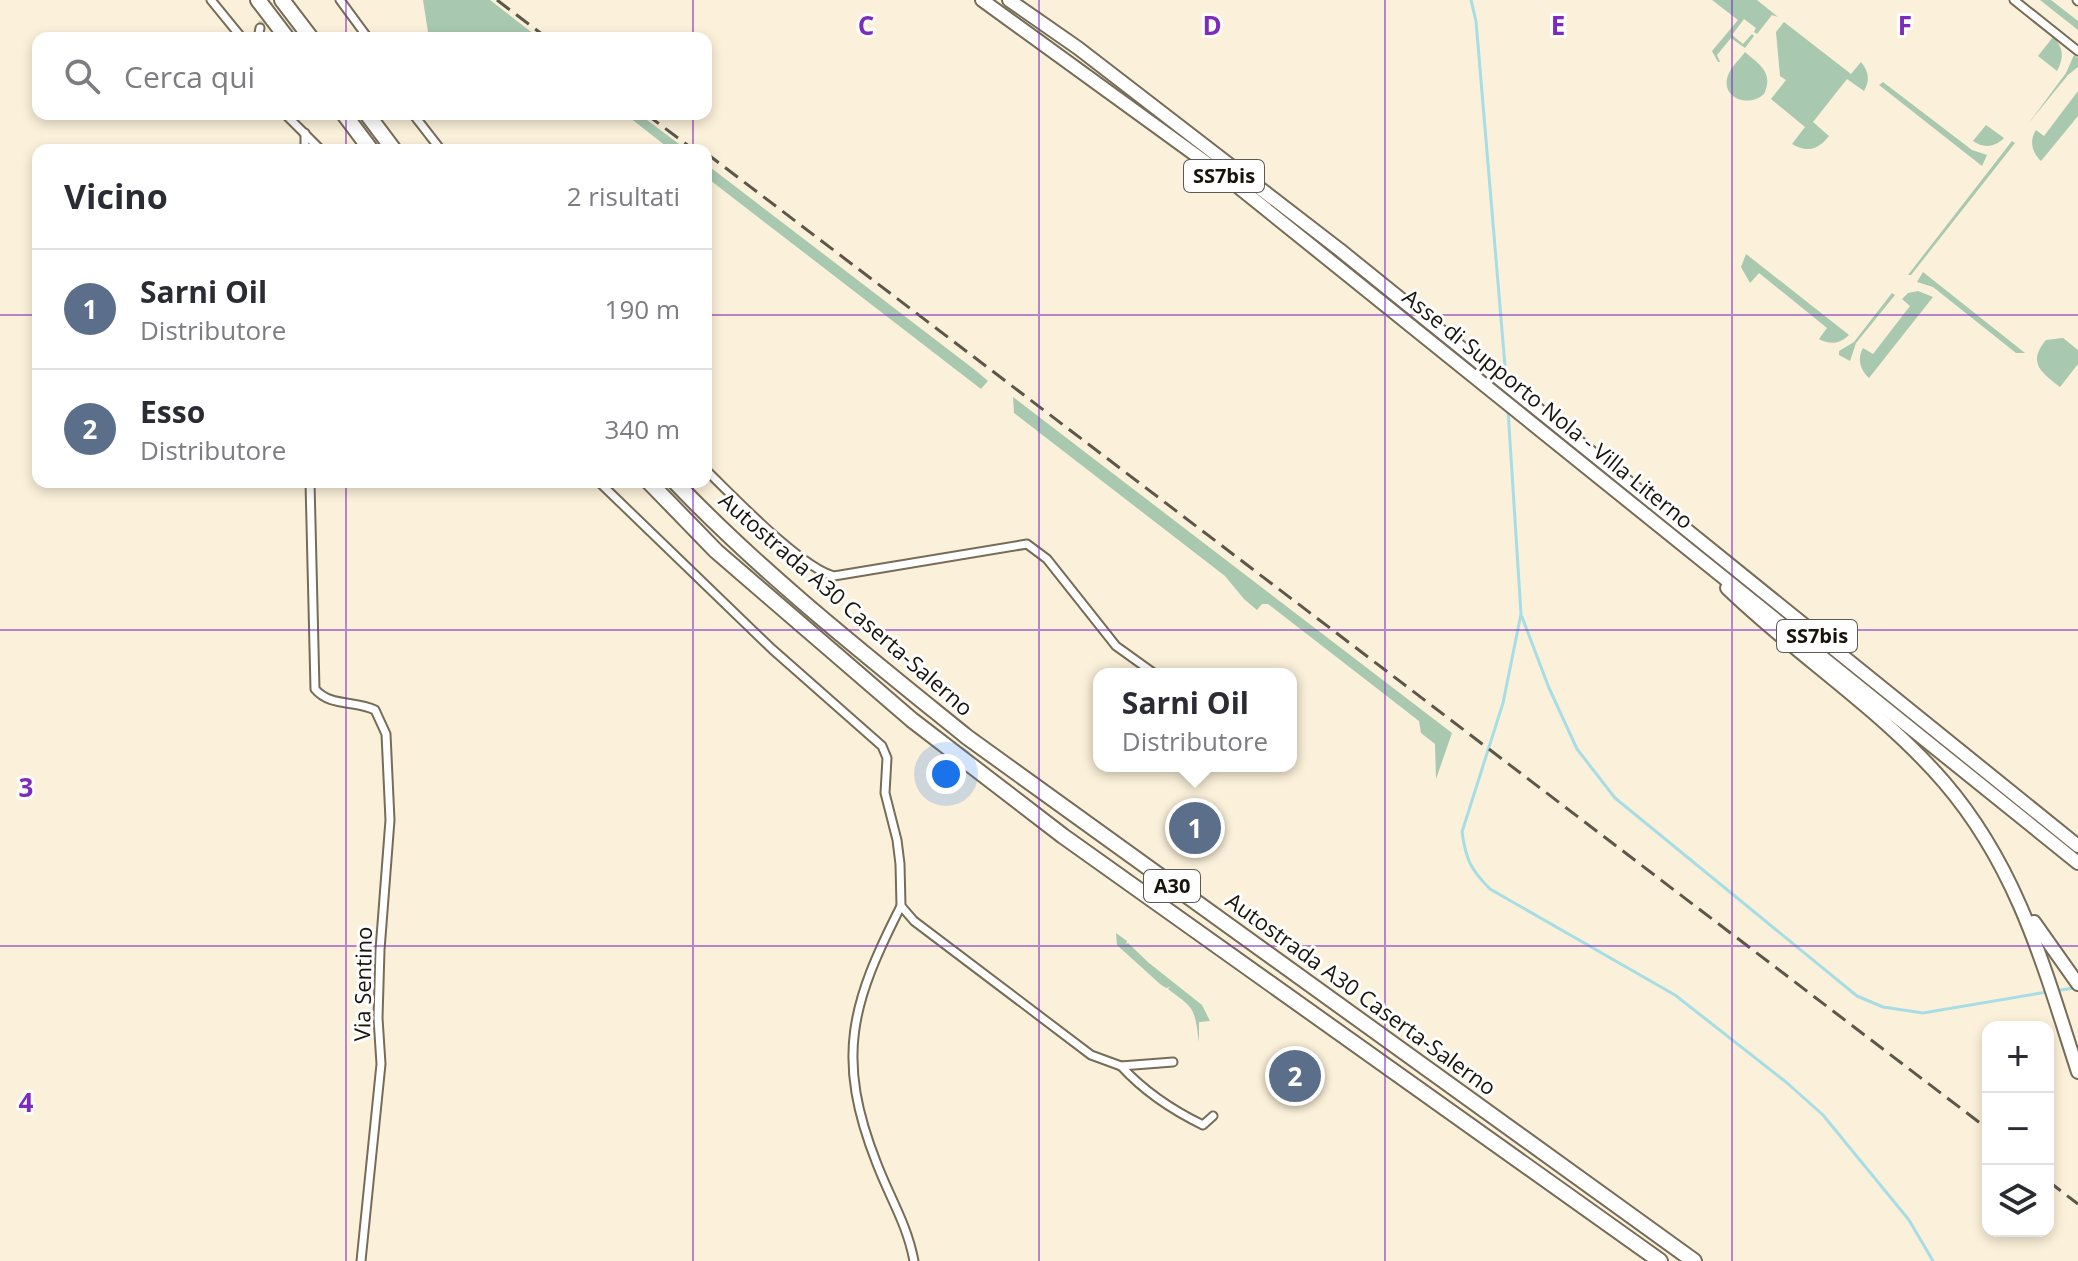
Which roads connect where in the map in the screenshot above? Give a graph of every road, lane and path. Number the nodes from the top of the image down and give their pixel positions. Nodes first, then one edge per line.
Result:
1 (211, 0) edge
2 (258, 0) edge
3 (282, 0) edge
4 (340, 0) edge
5 (982, 0) edge
6 (1009, 0) edge
7 (2014, 0) edge
8 (260, 28) tunnel mouth
9 (237, 32) edge
10 (259, 32) edge
11 (282, 32) edge
12 (306, 32) edge
13 (364, 32) edge
14 (2078, 51) edge
15 (291, 120) edge
16 (348, 120) edge
17 (372, 120) edge
18 (418, 120) edge
19 (305, 133) junction
20 (305, 144) edge
21 (315, 144) edge
22 (366, 144) edge
23 (390, 144) edge
24 (436, 144) edge
25 (712, 476) edge
26 (310, 488) edge
27 (605, 488) edge
28 (655, 488) edge
29 (681, 488) edge
30 (1670, 533) junction
31 (1147, 668) edge
32 (2078, 846) edge
33 (2078, 863) edge
34 (2017, 896) junction
35 (901, 906) junction
36 (2078, 984) edge
37 (1173, 1062) dead end
38 (1121, 1066) junction
39 (2078, 1072) edge
40 (1213, 1116) dead end
41 (361, 1261) edge
42 (914, 1261) edge
43 (1660, 1261) edge
44 (1694, 1261) edge

1 - 9 street
2 - 11 highway
3 - 12 highway
4 - 13 street
5 - 30 highway, Asse di Supporto Nola - Villa Literno / SS7bis
6 - 32 highway, Asse di Supporto Nola - Villa Literno / SS7bis
7 - 14 street
8 - 10 street
15 - 19 street
16 - 22 highway
17 - 23 highway
18 - 24 street
19 - 20 street
19 - 21 street
25 - 31 street
26 - 41 street, Via Sentino
27 - 35 street
28 - 43 highway, Autostrada A30 Caserta-Salerno / A30
29 - 44 highway, Autostrada A30 Caserta-Salerno / A30
30 - 33 highway, Asse di Supporto Nola - Villa Literno / SS7bis
30 - 34 highway
34 - 36 highway
34 - 39 highway
35 - 38 street
35 - 42 street
37 - 38 street
38 - 40 street

